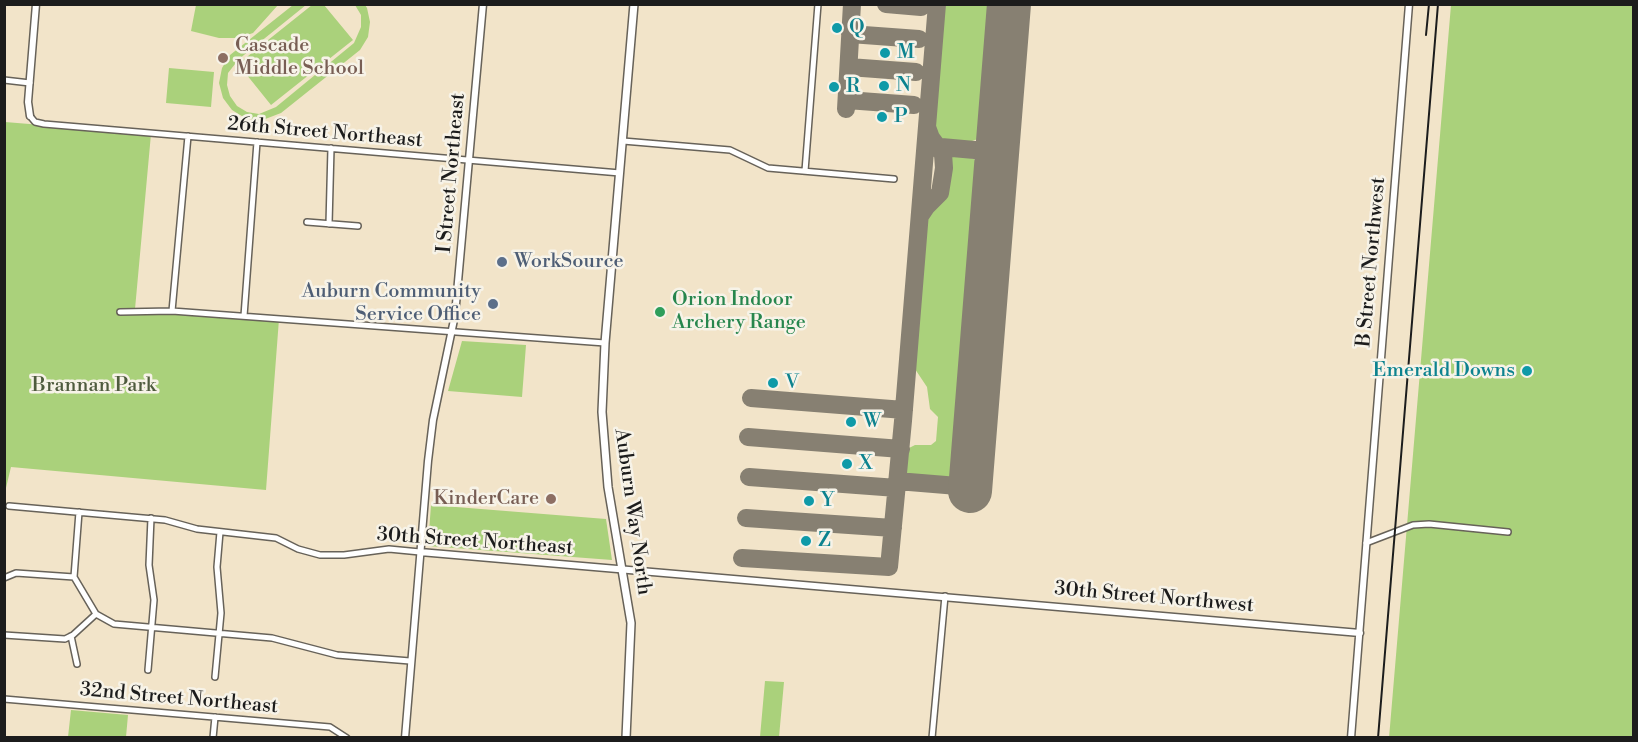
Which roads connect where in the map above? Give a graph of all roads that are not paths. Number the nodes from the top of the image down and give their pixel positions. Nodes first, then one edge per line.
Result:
1 (36, 4) edge
2 (483, 4) edge
3 (634, 4) edge
4 (818, 4) edge
5 (1409, 4) edge
6 (4, 80) edge
7 (30, 83) junction
8 (30, 116) joint
9 (188, 136) junction
10 (623, 141) junction
11 (257, 142) junction
12 (331, 148) junction
13 (470, 160) junction
14 (805, 171) junction
15 (620, 173) junction
16 (894, 179) dead end
17 (307, 222) dead end
18 (329, 224) junction
19 (358, 226) dead end
20 (172, 311) junction
21 (120, 312) dead end
22 (243, 316) junction
23 (453, 332) junction
24 (605, 343) junction
25 (9, 506) dead end
26 (79, 512) junction
27 (151, 518) junction
28 (220, 532) junction
29 (1508, 532) dead end
30 (1366, 543) junction
31 (420, 552) junction
32 (623, 568) junction
33 (74, 577) junction
34 (4, 578) edge
35 (945, 596) junction
36 (96, 614) junction
37 (152, 627) junction
38 (219, 633) junction
39 (1360, 633) junction
40 (4, 635) edge
41 (71, 636) junction
42 (410, 662) junction
43 (77, 664) dead end
44 (148, 670) dead end
45 (215, 677) dead end
46 (4, 699) edge
47 (215, 717) junction
48 (213, 738) edge
49 (347, 738) edge
50 (405, 738) edge
51 (626, 738) edge
52 (932, 738) edge
53 (1351, 738) edge

1 - 7 street
2 - 13 street, I Street Northeast
3 - 10 main road, Auburn Way North
4 - 14 street
5 - 30 street, B Street Northwest
6 - 7 street
7 - 8 street
8 - 9 street, 26th Street Northeast
9 - 11 street, 26th Street Northeast
9 - 20 street
10 - 14 street
10 - 15 main road, Auburn Way North
11 - 12 street, 26th Street Northeast
11 - 22 street
12 - 13 street, 26th Street Northeast
12 - 18 street
13 - 15 street, 26th Street Northeast
13 - 23 street, I Street Northeast
14 - 16 street
15 - 24 main road, Auburn Way North
17 - 18 street
18 - 19 street
20 - 21 street
20 - 22 street
22 - 23 street
23 - 24 street
23 - 31 street, I Street Northeast
24 - 32 main road, Auburn Way North
25 - 26 street, 30th Street Northeast
26 - 27 street, 30th Street Northeast
26 - 33 street
27 - 28 street, 30th Street Northeast
27 - 37 street
28 - 31 street, 30th Street Northeast
28 - 38 street
29 - 30 street
30 - 39 street, B Street Northwest
31 - 32 street, 30th Street Northeast
31 - 42 street, I Street Northeast
32 - 35 street, 30th Street Northeast
32 - 51 main road, Auburn Way North
33 - 34 street
33 - 36 street
35 - 39 street, 30th Street Northwest
35 - 52 street
36 - 37 street
36 - 41 street
37 - 38 street
37 - 44 street
38 - 42 street
38 - 45 street
39 - 53 street, B Street Northwest
40 - 41 street
41 - 43 street
42 - 50 street, I Street Northeast
46 - 47 street, 32nd Street Northeast
47 - 48 street
47 - 49 street, 32nd Street Northeast

